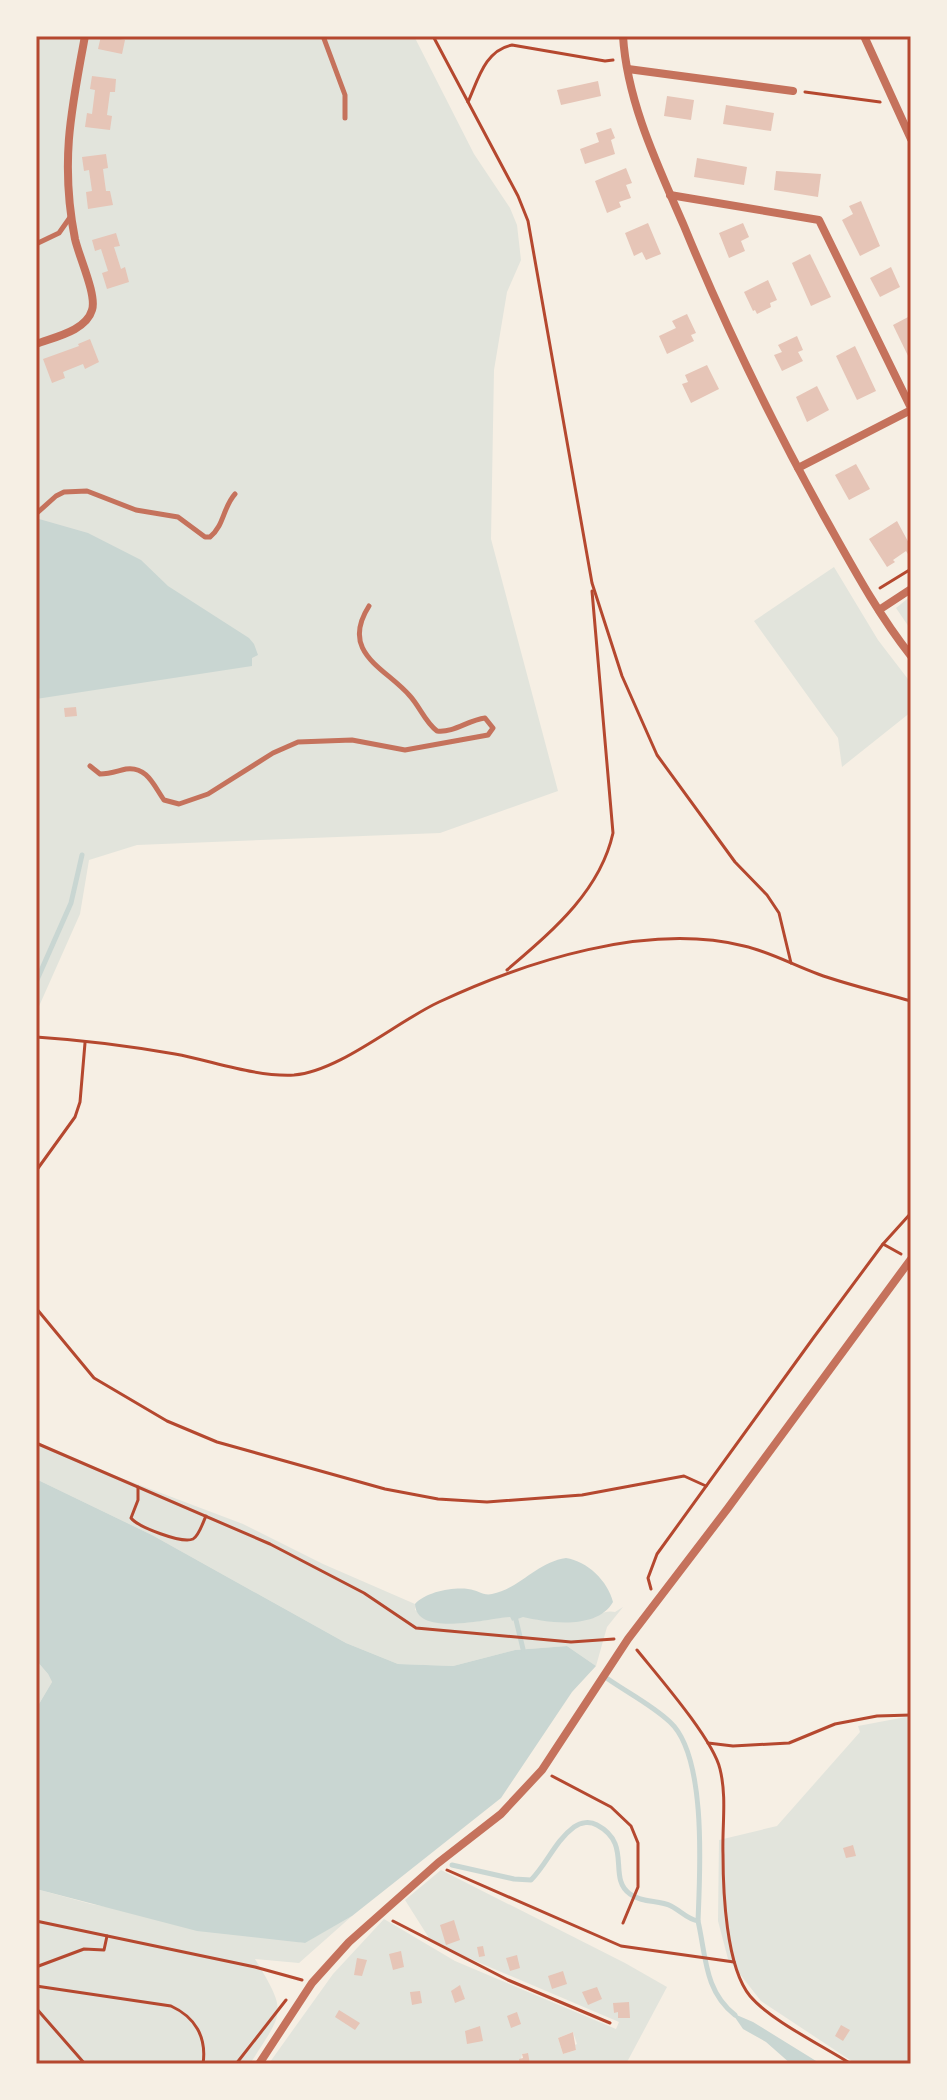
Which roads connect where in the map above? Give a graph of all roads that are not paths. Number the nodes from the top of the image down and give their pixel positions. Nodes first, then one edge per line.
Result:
1 (85, 36) edge
2 (323, 36) edge
3 (623, 36) edge
4 (864, 36) edge
5 (628, 69) junction
6 (793, 91) road end
7 (345, 118) dead end
8 (911, 139) edge
9 (670, 195) junction
10 (71, 215) junction
11 (36, 244) edge
12 (36, 344) edge
13 (911, 409) edge
14 (798, 468) junction
15 (235, 494) dead end
16 (37, 513) edge
17 (911, 589) edge
18 (369, 606) dead end
19 (879, 610) junction
20 (911, 656) edge
21 (90, 766) dead end
22 (911, 1260) edge
23 (259, 2064) edge

1 - 10 street
2 - 7 lane
3 - 5 street
4 - 8 street
5 - 6 street
5 - 9 street
9 - 13 street
9 - 14 street
10 - 11 lane
10 - 12 street
13 - 14 street
14 - 19 street
15 - 16 lane
17 - 19 street
18 - 21 lane
19 - 20 street
22 - 23 street

